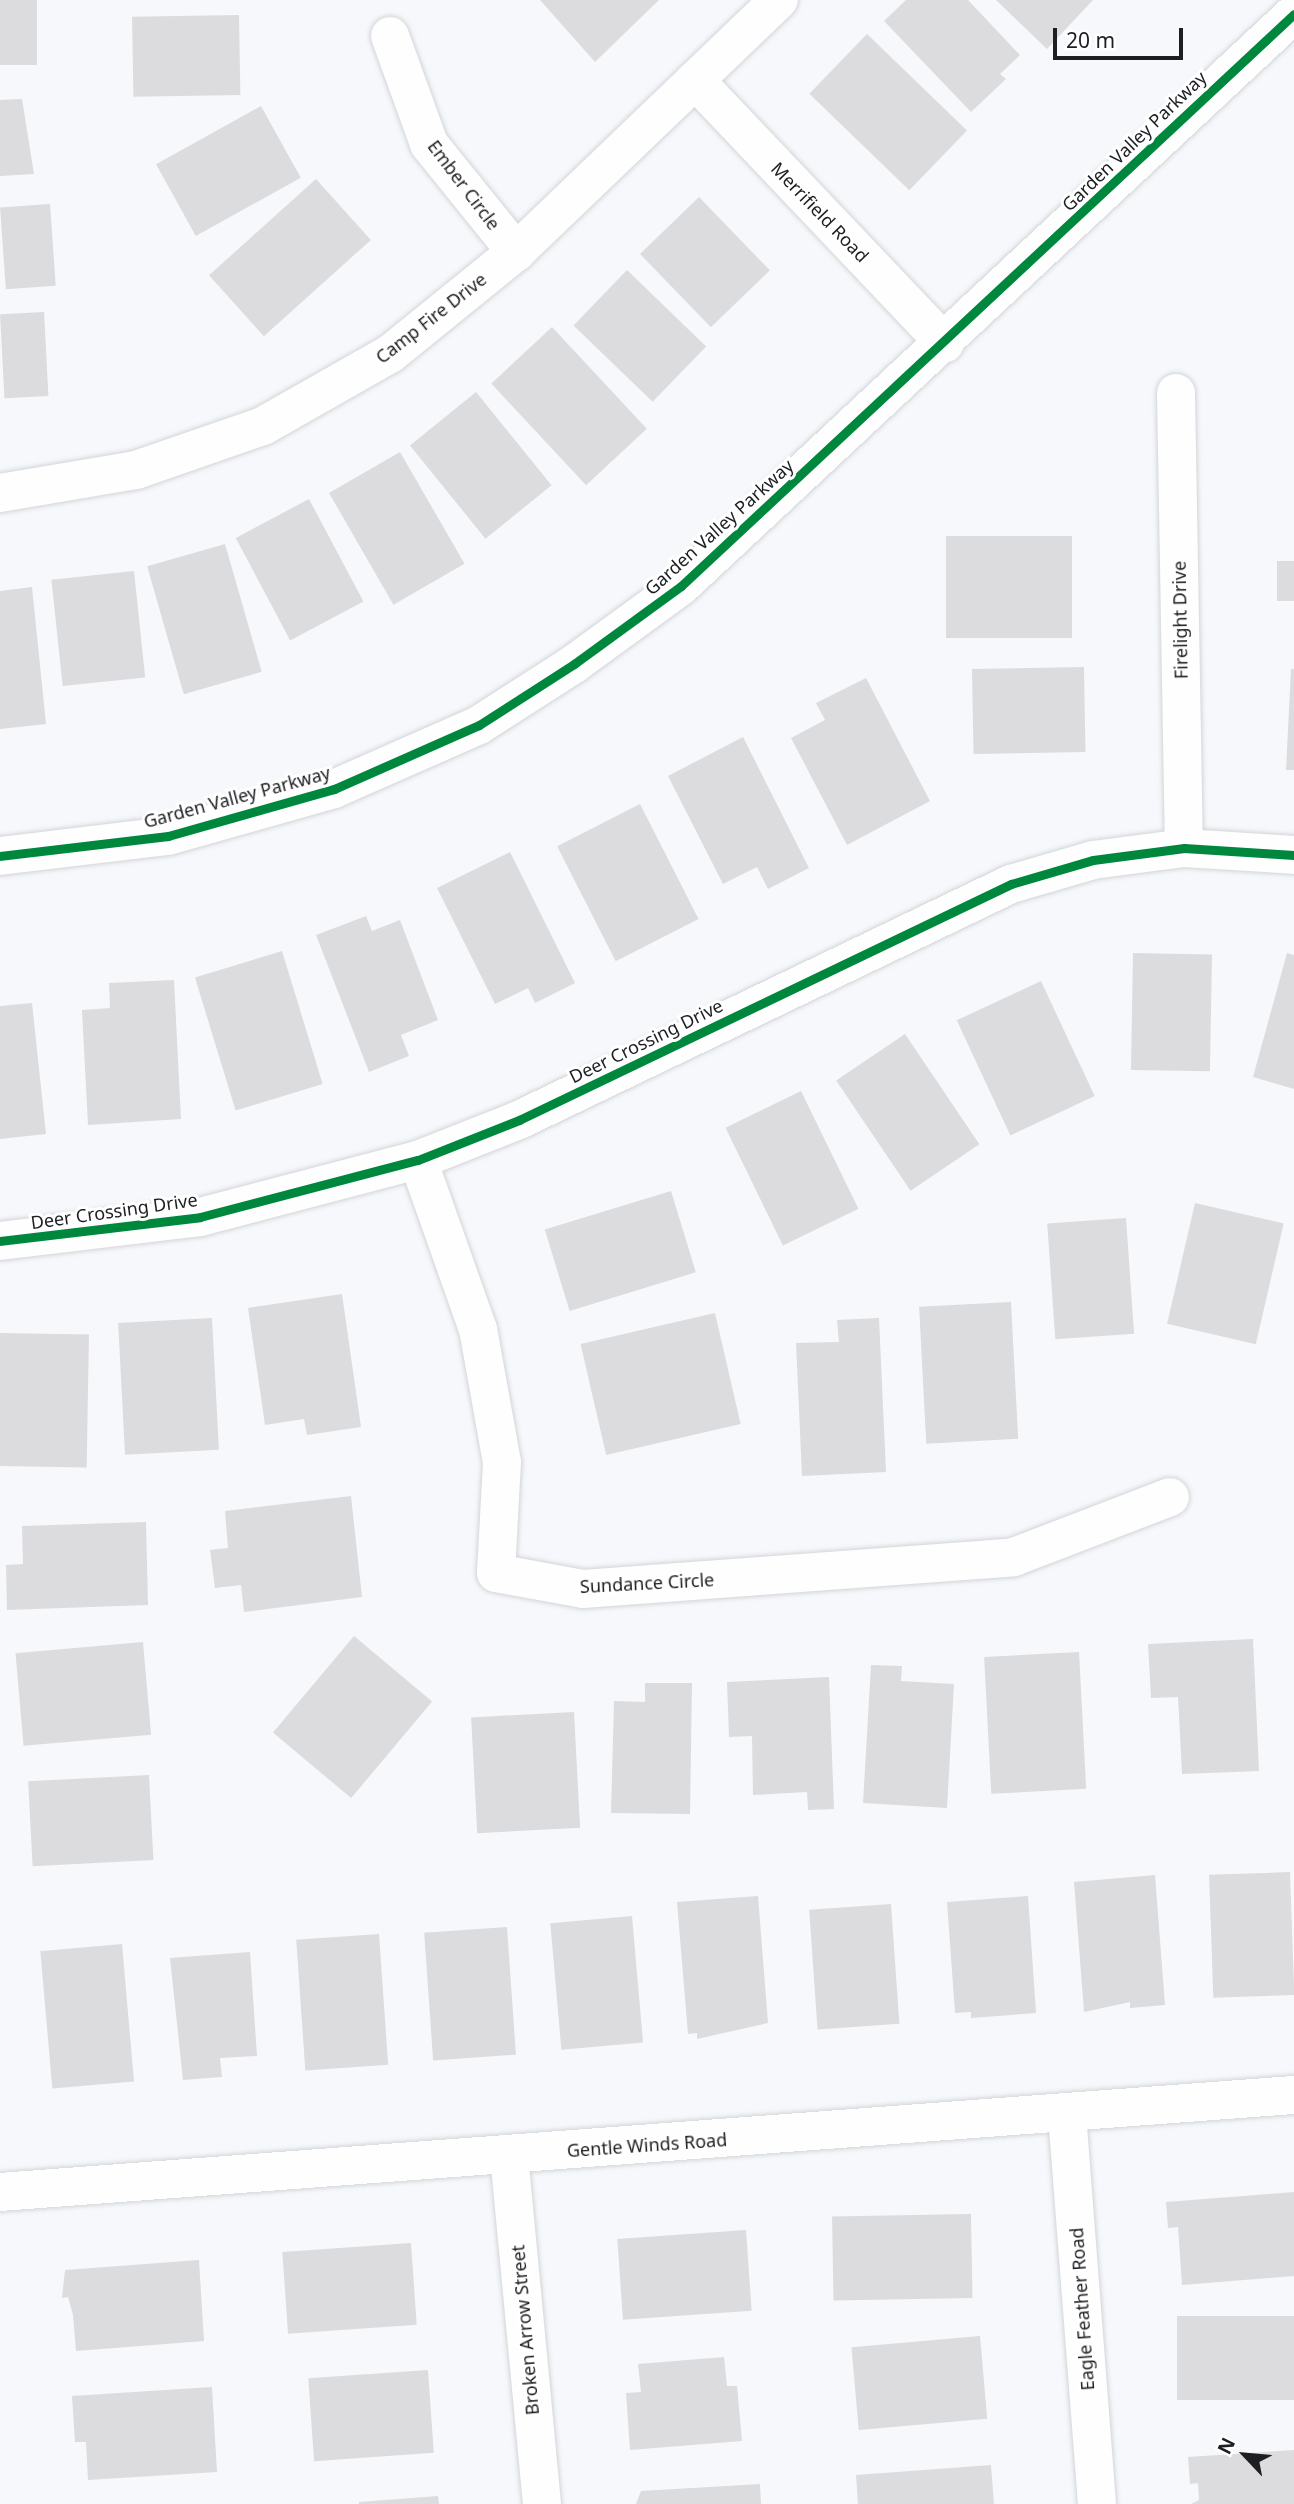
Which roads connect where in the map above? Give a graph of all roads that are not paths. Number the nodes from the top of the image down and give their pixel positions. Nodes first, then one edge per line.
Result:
1 (779, 0) edge
2 (1294, 14) edge
3 (390, 36) dead end
4 (695, 80) junction
5 (516, 252) junction
6 (945, 343) junction
7 (1176, 393) dead end
8 (0, 493) edge
9 (1184, 848) junction
10 (1294, 855) edge
11 (0, 856) edge
12 (418, 1160) junction
13 (0, 1241) edge
14 (1170, 1497) dead end
15 (1294, 2095) edge
16 (1067, 2114) junction
17 (509, 2155) junction
18 (0, 2192) edge
19 (542, 2504) edge
20 (1097, 2504) edge

1 - 4 street, Camp Fire Drive
2 - 6 street, Garden Valley Parkway
3 - 5 street, Ember Circle
4 - 5 street, Camp Fire Drive
4 - 6 street, Merrifield Road
5 - 8 street, Camp Fire Drive
6 - 11 street, Garden Valley Parkway
7 - 9 street, Firelight Drive
9 - 10 street, Deer Crossing Drive
9 - 12 street, Deer Crossing Drive
12 - 13 street, Deer Crossing Drive
12 - 14 street, Sundance Circle
15 - 16 street, Gentle Winds Road
16 - 17 street, Gentle Winds Road
16 - 20 street, Eagle Feather Road
17 - 18 street, Gentle Winds Road
17 - 19 street, Broken Arrow Street

